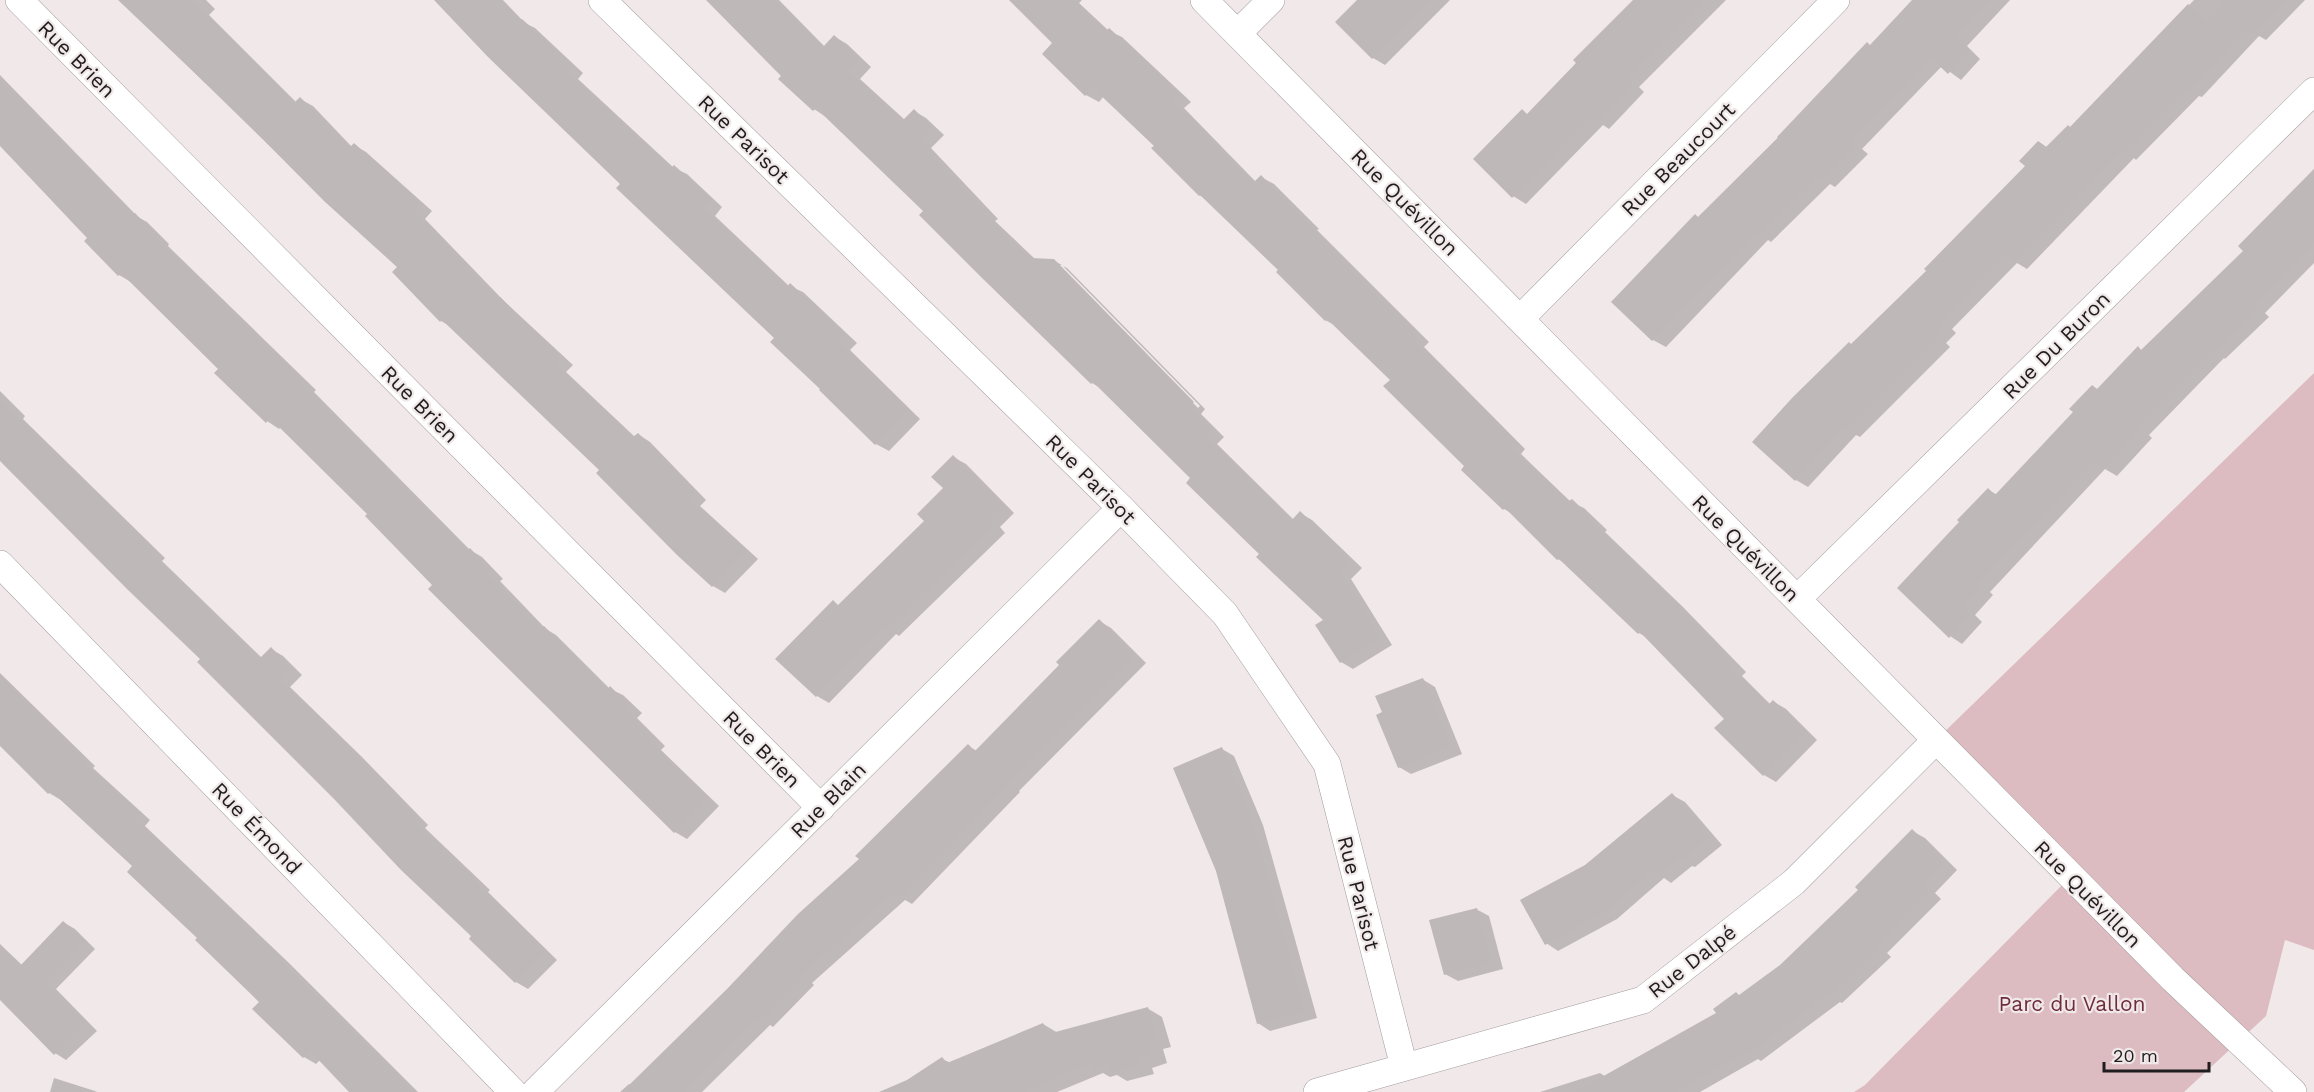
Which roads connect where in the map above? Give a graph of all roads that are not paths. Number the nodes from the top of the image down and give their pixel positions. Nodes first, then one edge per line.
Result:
1 (19, 0) edge
2 (602, 0) edge
3 (1204, 0) edge
4 (1271, 0) edge
5 (1836, 0) edge
6 (1238, 33) junction
7 (2314, 91) edge
8 (1520, 319) junction
9 (1121, 508) junction
10 (0, 564) edge
11 (1797, 599) junction
12 (1936, 740) junction
13 (820, 808) junction
14 (1404, 1067) junction
15 (513, 1092) edge
16 (535, 1092) edge
17 (1317, 1092) edge
18 (2293, 1092) edge

1 - 13 street, Rue Brien
2 - 9 street, Rue Parisot
3 - 6 street, Rue Quévillon
4 - 6 street
5 - 8 street, Rue Beaucourt
6 - 8 street, Rue Quévillon
7 - 11 street, Rue Du Buron
8 - 11 street, Rue Quévillon
9 - 13 street, Rue Blain
9 - 14 street, Rue Parisot
10 - 15 street, Rue Émond
11 - 12 street, Rue Quévillon
12 - 14 street, Rue Dalpé
12 - 18 street, Rue Quévillon
13 - 16 street, Rue Blain
14 - 17 street, Rue Dalpé

